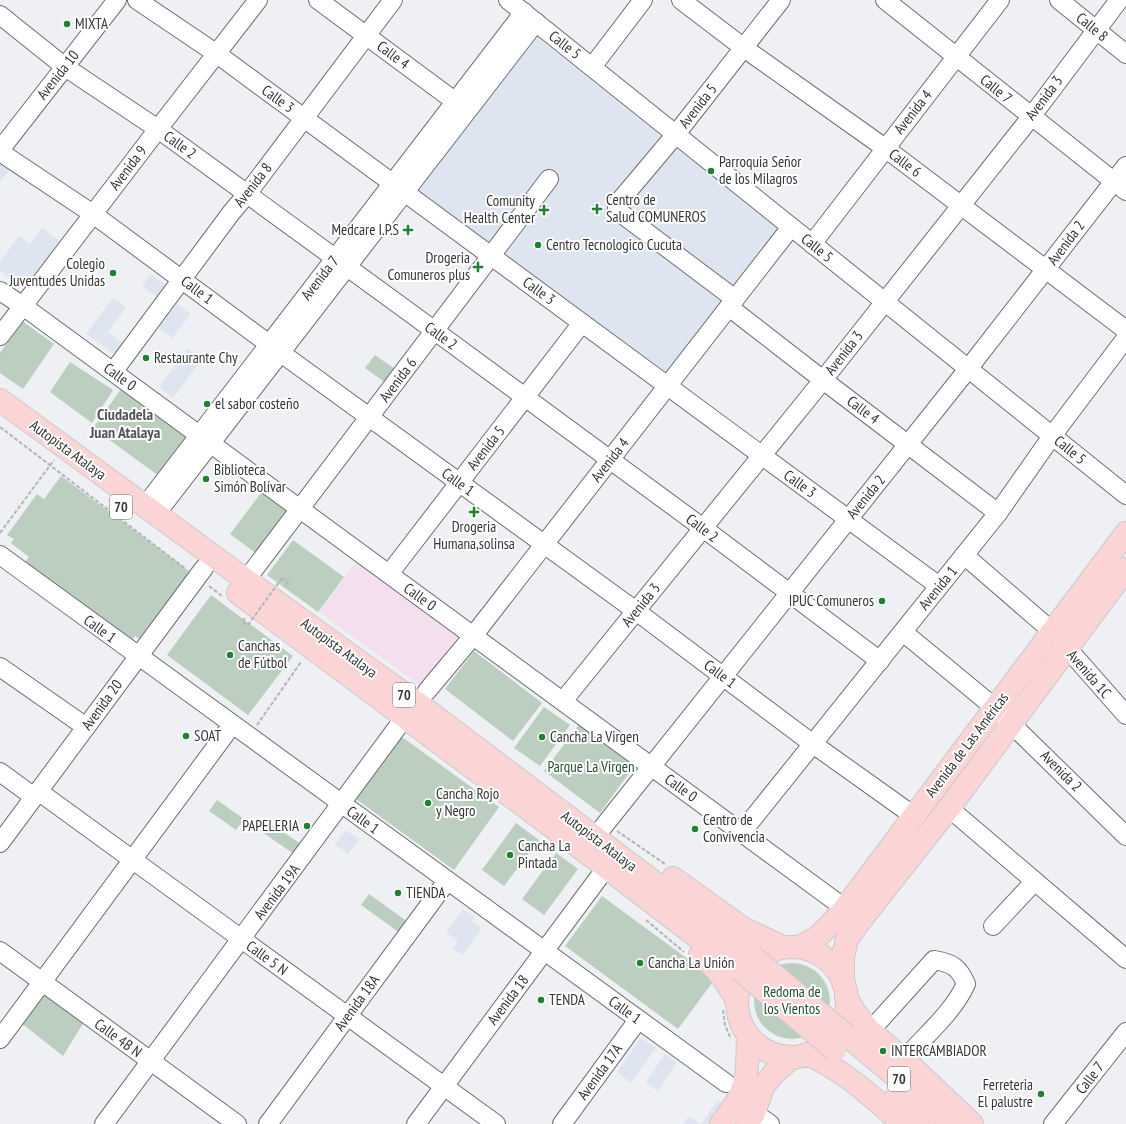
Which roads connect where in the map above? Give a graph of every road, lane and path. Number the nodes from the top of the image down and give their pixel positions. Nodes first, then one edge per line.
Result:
1 (117, 0) edge
2 (137, 0) edge
3 (258, 0) edge
4 (318, 0) edge
5 (393, 0) edge
6 (508, 0) edge
7 (643, 0) edge
8 (681, 0) edge
9 (781, 0) edge
10 (885, 0) edge
11 (1000, 0) edge
12 (1059, 0) edge
13 (1119, 0) edge
14 (0, 15) edge
15 (530, 17) junction
16 (1096, 30) junction
17 (366, 36) junction
18 (744, 48) junction
19 (217, 54) junction
20 (1126, 54) edge
21 (956, 57) junction
22 (65, 67) junction
23 (592, 67) junction
24 (461, 106) junction
25 (1031, 117) junction
26 (304, 118) junction
27 (158, 129) junction
28 (676, 134) junction
29 (885, 148) junction
30 (0, 151) edge
31 (1126, 166) edge
32 (548, 179) dead end
33 (1120, 186) edge
34 (399, 188) junction
35 (247, 194) junction
36 (960, 206) junction
37 (618, 211) joint
38 (93, 214) junction
39 (791, 227) junction
40 (812, 244) junction
41 (491, 256) junction
42 (341, 263) junction
43 (1046, 270) junction
44 (182, 280) junction
45 (0, 290) edge
46 (885, 302) junction
47 (732, 303) junction
48 (23, 306) junction
49 (582, 323) junction
50 (1126, 330) edge
51 (435, 331) junction
52 (0, 336) edge
53 (1126, 338) edge
54 (275, 348) junction
55 (968, 369) junction
56 (113, 372) junction
57 (823, 380) junction
58 (667, 386) junction
59 (525, 398) junction
60 (0, 400) edge
61 (370, 417) junction
62 (0, 418) edge
63 (1052, 436) junction
64 (205, 439) junction
65 (908, 444) junction
66 (762, 456) junction
67 (55, 459) junction
68 (610, 460) junction
69 (459, 483) junction
70 (1126, 495) edge
71 (300, 509) junction
72 (151, 510) junction
73 (998, 513) junction
74 (848, 519) junction
75 (703, 528) junction
76 (1126, 533) edge
77 (0, 534) edge
78 (544, 545) junction
79 (964, 555) junction
80 (0, 556) edge
81 (204, 568) junction
82 (1126, 569) edge
83 (389, 574) junction
84 (246, 580) junction
85 (288, 582) dead end
86 (939, 586) junction
87 (789, 593) junction
88 (636, 611) junction
89 (242, 622) dead end
90 (902, 632) junction
91 (1052, 632) junction
92 (473, 636) junction
93 (311, 647) junction
94 (1067, 648) junction
95 (138, 657) junction
96 (880, 661) junction
97 (0, 667) edge
98 (723, 676) junction
99 (427, 691) dead end
100 (563, 701) junction
101 (996, 708) junction
102 (1126, 715) edge
103 (405, 717) junction
104 (1011, 722) junction
105 (232, 725) junction
106 (86, 727) junction
107 (440, 732) junction
108 (249, 737) junction
109 (814, 744) junction
110 (651, 766) junction
111 (0, 772) edge
112 (36, 794) junction
113 (342, 805) junction
114 (948, 808) junction
115 (914, 816) junction
116 (603, 827) junction
117 (742, 832) junction
118 (1126, 836) edge
119 (0, 843) edge
120 (133, 860) junction
121 (600, 876) junction
122 (447, 881) junction
123 (1034, 881) junction
124 (839, 904) dead end
125 (993, 926) dead end
126 (242, 939) junction
127 (791, 947) junction
128 (0, 951) edge
129 (544, 952) junction
130 (1126, 959) edge
131 (746, 964) junction
132 (42, 982) junction
133 (845, 989) junction
134 (737, 1001) junction
135 (348, 1016) junction
136 (638, 1020) junction
137 (870, 1031) junction
138 (1126, 1032) edge
139 (748, 1035) junction
140 (0, 1039) edge
141 (800, 1055) junction
142 (904, 1060) junction
143 (151, 1061) junction
144 (726, 1083) dead end
145 (444, 1086) junction
146 (757, 1120) edge
147 (967, 1123) edge
148 (104, 1124) edge
149 (237, 1124) edge
150 (268, 1124) edge
151 (416, 1124) edge
152 (496, 1124) edge
153 (562, 1124) edge
154 (721, 1124) edge
155 (903, 1124) edge
156 (924, 1124) edge
157 (1053, 1124) edge

1 - 22 street, Avenida 10
2 - 19 street, Calle 3
3 - 19 street, Avenida 9
4 - 17 street, Calle 4
5 - 17 street, Avenida 8
6 - 15 street, Calle 5
7 - 23 street
8 - 18 street, Calle 6
9 - 18 street, Avenida 5
10 - 21 street, Calle 7
11 - 21 street, Avenida 4
12 - 16 street, Calle 8
13 - 16 street, Avenida 3
14 - 22 street, Calle 2
15 - 23 street, Calle 5
15 - 24 street, Avenida 7
16 - 20 street, Calle 8
16 - 25 street, Avenida 3
17 - 24 street, Calle 4
17 - 26 street, Avenida 8
18 - 28 street, Avenida 5
18 - 29 street, Calle 6
19 - 26 street, Calle 3
19 - 27 street, Avenida 9
21 - 25 street, Calle 7
21 - 29 street, Avenida 4
22 - 27 street, Calle 2
22 - 30 street, Avenida 10
23 - 28 street, Calle 5
24 - 34 street, Avenida 7
25 - 33 street, Calle 7
25 - 36 street, Avenida 3
26 - 34 street, Calle 3
26 - 35 street, Avenida 8
27 - 35 street, Calle 2
27 - 38 street, Avenida 9
28 - 37 street, Avenida 5
28 - 39 street, Calle 5
29 - 36 street, Calle 6
29 - 40 street, Avenida 4
30 - 38 street, Calle 1
31 - 33 street, Avenida 2
32 - 41 street, Avenida 6
33 - 43 street, Avenida 2
34 - 41 street, Calle 3
34 - 42 street, Avenida 7
35 - 42 street, Calle 2
35 - 44 street, Avenida 8
36 - 43 street, Calle 6
36 - 46 street, Avenida 3
37 - 47 street, Calle 4
38 - 44 street, Calle 1
38 - 48 street, Avenida 9
39 - 40 street, Calle 5
39 - 47 street, Avenida 4
40 - 46 street, Calle 5
41 - 49 street, Calle 3
41 - 51 street, Avenida 6
42 - 51 street, Calle 2
42 - 54 street, Avenida 7
43 - 50 street, Calle 6
43 - 55 street, Avenida 2
44 - 54 street, Calle 1
44 - 56 street, Avenida 8
45 - 48 street, Calle 0
46 - 55 street, Calle 5
46 - 57 street, Avenida 3
47 - 57 street, Calle 4
47 - 58 street, Avenida 4
48 - 52 street, Avenida 9
48 - 56 street, Calle 0
49 - 58 street, Calle 3
49 - 59 street, Avenida 5
51 - 59 street, Calle 2
51 - 61 street, Avenida 6
53 - 63 street, Avenida 1
54 - 61 street, Calle 1
54 - 64 street, Avenida 7
55 - 63 street, Calle 5
55 - 65 street, Avenida 2
56 - 64 street, Calle 0
57 - 65 street, Calle 4
57 - 66 street, Avenida 3
58 - 66 street, Calle 3
58 - 68 street, Avenida 4
59 - 68 street, Calle 2
59 - 69 street, Avenida 5
60 - 72 main road, Autopista Atalaya / 70
61 - 69 street, Calle 1
61 - 71 street, Avenida 6
62 - 67 main road, Autopista Atalaya / 70
63 - 70 street, Calle 5
63 - 73 street, Avenida 1
64 - 71 street, Calle 0
64 - 72 street, Avenida 7
65 - 73 street, Calle 4
65 - 74 street, Avenida 2
66 - 74 street, Calle 3
66 - 75 street, Avenida 3
67 - 77 path
67 - 81 main road, Autopista Atalaya / 70
68 - 75 street, Calle 2
68 - 78 street, Avenida 4
69 - 78 street, Calle 1
69 - 83 street, Avenida 5
71 - 83 street, Calle 0
71 - 84 street, Avenida 6
72 - 84 main road, Autopista Atalaya / 70
73 - 79 street, Avenida 1
74 - 86 street, Calle 3
74 - 87 street, Avenida 2
75 - 87 street, Calle 2
75 - 88 street, Avenida 3
76 - 91 main road, Avenida de Las Américas
78 - 88 street, Calle 1
78 - 92 street, Avenida 4
79 - 86 street, Avenida 1
79 - 91 street, Avenida 1C
80 - 95 street, Calle 1
81 - 93 main road, Autopista Atalaya / 70
81 - 95 street, Avenida 20
82 - 94 main road, Avenida de Las Américas
83 - 92 street, Calle 0
84 - 107 main road, Autopista Atalaya / 70
85 - 89 path, bridge
86 - 90 street, Avenida 1
87 - 96 street, Calle 2
87 - 98 street, Avenida 2
88 - 98 street, Calle 1
88 - 100 street, Avenida 3
90 - 96 street, Avenida 1
90 - 101 street, Avenida 2
91 - 94 street, Avenida 1C
91 - 101 main road, Avenida de Las Américas
92 - 99 street, Avenida 4
92 - 100 street, Calle 0
93 - 103 main road, Autopista Atalaya / 70
93 - 108 path
94 - 102 street, Avenida 1C
94 - 104 main road, Avenida de Las Américas
95 - 105 street, Calle 1
95 - 106 street, Avenida 20
96 - 109 street, Avenida 1
97 - 106 street
98 - 109 street, Calle 1
98 - 110 street, Avenida 2
100 - 110 street, Calle 0
101 - 104 street, Avenida 2
101 - 115 main road, Avenida de Las Américas
103 - 107 main road, Autopista Atalaya / 70
103 - 113 street, Avenida 19A
104 - 114 main road, Avenida de Las Américas
104 - 118 street, Avenida 2
105 - 108 street, Calle 1
105 - 120 street
106 - 112 street, Avenida 20
107 - 116 main road
107 - 121 main road
107 - 131 main road, Autopista Atalaya / 70
108 - 113 street, Calle 1
109 - 115 street, Calle 1
109 - 117 street, Avenida 1
110 - 116 street, Avenida 2
110 - 117 street, Calle 0
111 - 112 street, Calle 5 N
112 - 119 street, Avenida 20
112 - 120 street, Calle 5 N
113 - 122 street, Calle 1
113 - 126 street, Avenida 19A
114 - 123 street
114 - 133 main road, Avenida de Las Américas
115 - 127 main road, Avenida de Las Américas
116 - 127 main road
117 - 124 street, Calle 0
120 - 126 street, Calle 5 N
120 - 132 street
121 - 129 street, Avenida 18
121 - 134 main road
122 - 129 street, Calle 1
122 - 135 street, Avenida 18A
123 - 125 street
123 - 130 street
126 - 135 street, Calle 5 N
126 - 143 street, Avenida 19A
127 - 133 main road
127 - 134 main road
128 - 132 street, Calle 4B N
129 - 136 street, Calle 1
129 - 145 street, Avenida 18
131 - 147 main road, 70, bridge
131 - 156 main road, 70, bridge
132 - 140 street
132 - 143 street, Calle 4B N
133 - 137 main road
133 - 141 main road
134 - 139 main road
135 - 145 street, Calle 5 N
135 - 150 street, Avenida 18A
136 - 144 street, Calle 1
136 - 153 street, Avenida 17A
137 - 142 main road
137 - 142 street
138 - 157 street, Calle 7
139 - 141 main road
139 - 154 main road
141 - 146 main road
141 - 155 main road
142 - 147 main road
143 - 148 street, Avenida 19A
143 - 149 street, Calle 4B N
145 - 151 street, Avenida 18
145 - 152 street, Calle 5 N

